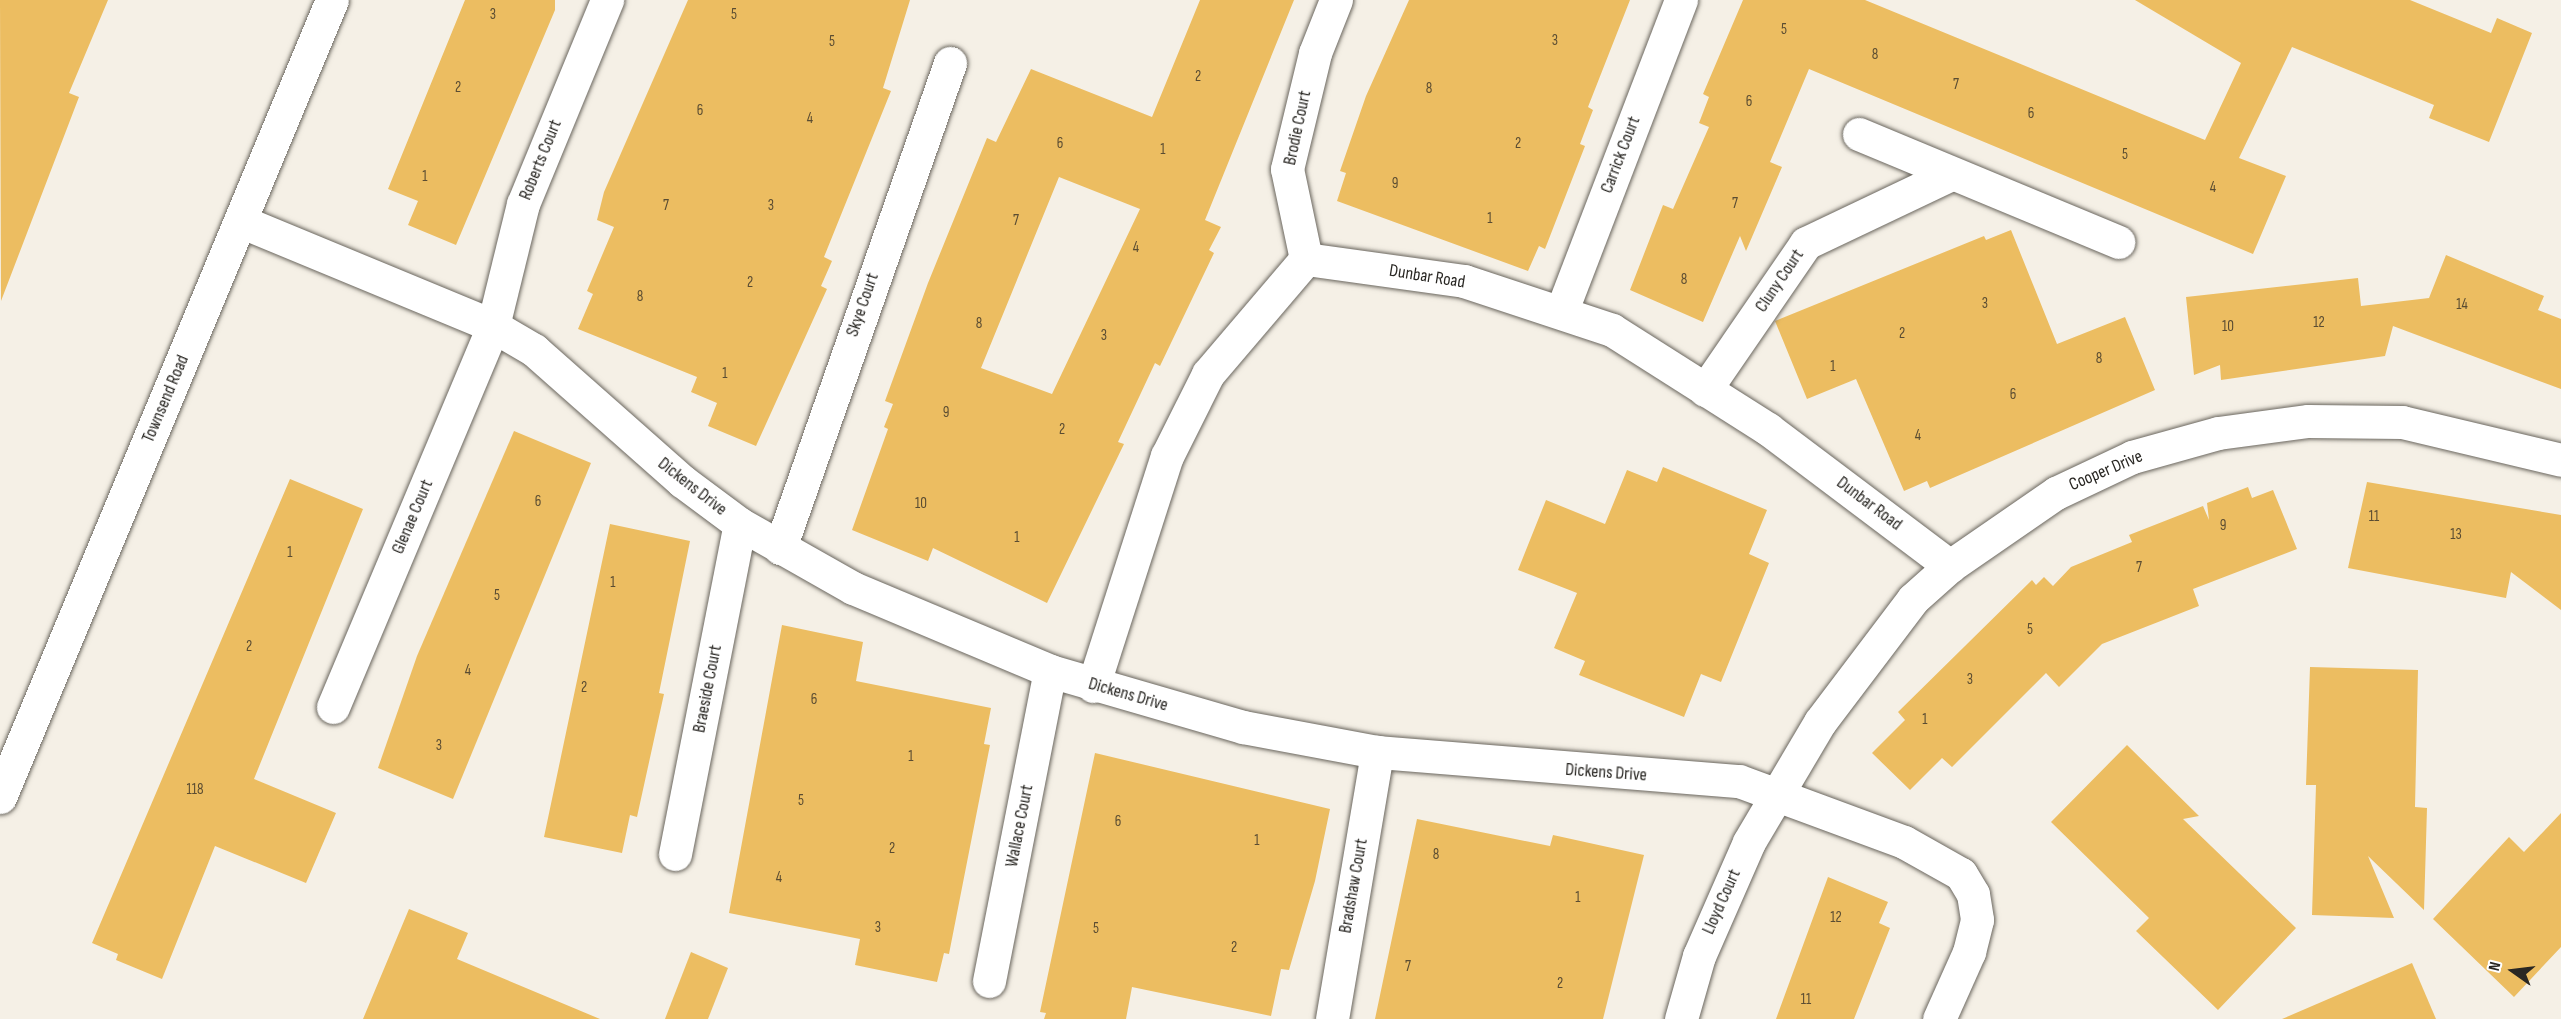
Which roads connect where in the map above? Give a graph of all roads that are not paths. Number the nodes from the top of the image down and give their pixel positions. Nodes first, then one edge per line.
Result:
1 (332, 0) edge
2 (607, 0) edge
3 (1336, 0) edge
4 (1681, 0) edge
5 (950, 63) dead end
6 (1859, 134) dead end
7 (1949, 175) junction
8 (240, 221) junction
9 (2118, 242) dead end
10 (1306, 259) junction
11 (1562, 310) junction
12 (494, 326) junction
13 (1705, 390) junction
14 (2561, 460) edge
15 (740, 524) junction
16 (780, 548) junction
17 (1950, 566) junction
18 (1050, 671) junction
19 (1093, 686) junction
20 (333, 707) dead end
21 (1377, 752) junction
22 (1778, 791) junction
23 (0, 797) edge
24 (675, 854) dead end
25 (989, 981) dead end
26 (1332, 1019) edge
27 (1681, 1019) edge
28 (1938, 1019) edge

1 - 8 street, Townsend Road
2 - 12 street, Roberts Court
3 - 10 street, Brodie Court
4 - 11 street, Carrick Court
5 - 16 street, Skye Court
6 - 7 street
7 - 9 street
7 - 13 street, Cluny Court
8 - 12 street, Dickens Drive
8 - 23 street, Townsend Road
10 - 11 street, Dunbar Road
10 - 19 street
11 - 13 street, Dunbar Road
12 - 15 street, Dickens Drive
12 - 20 street, Glenae Court
13 - 17 street, Dunbar Road
14 - 17 street, Cooper Drive
15 - 16 street, Dickens Drive
15 - 24 street, Braeside Court
16 - 18 street, Dickens Drive
17 - 22 street, Cooper Drive
18 - 19 street, Dickens Drive
18 - 25 street, Wallace Court
19 - 21 street, Dickens Drive
21 - 22 street, Dickens Drive
21 - 26 street, Bradshaw Court
22 - 27 street, Lloyd Court
22 - 28 street, Dickens Drive

